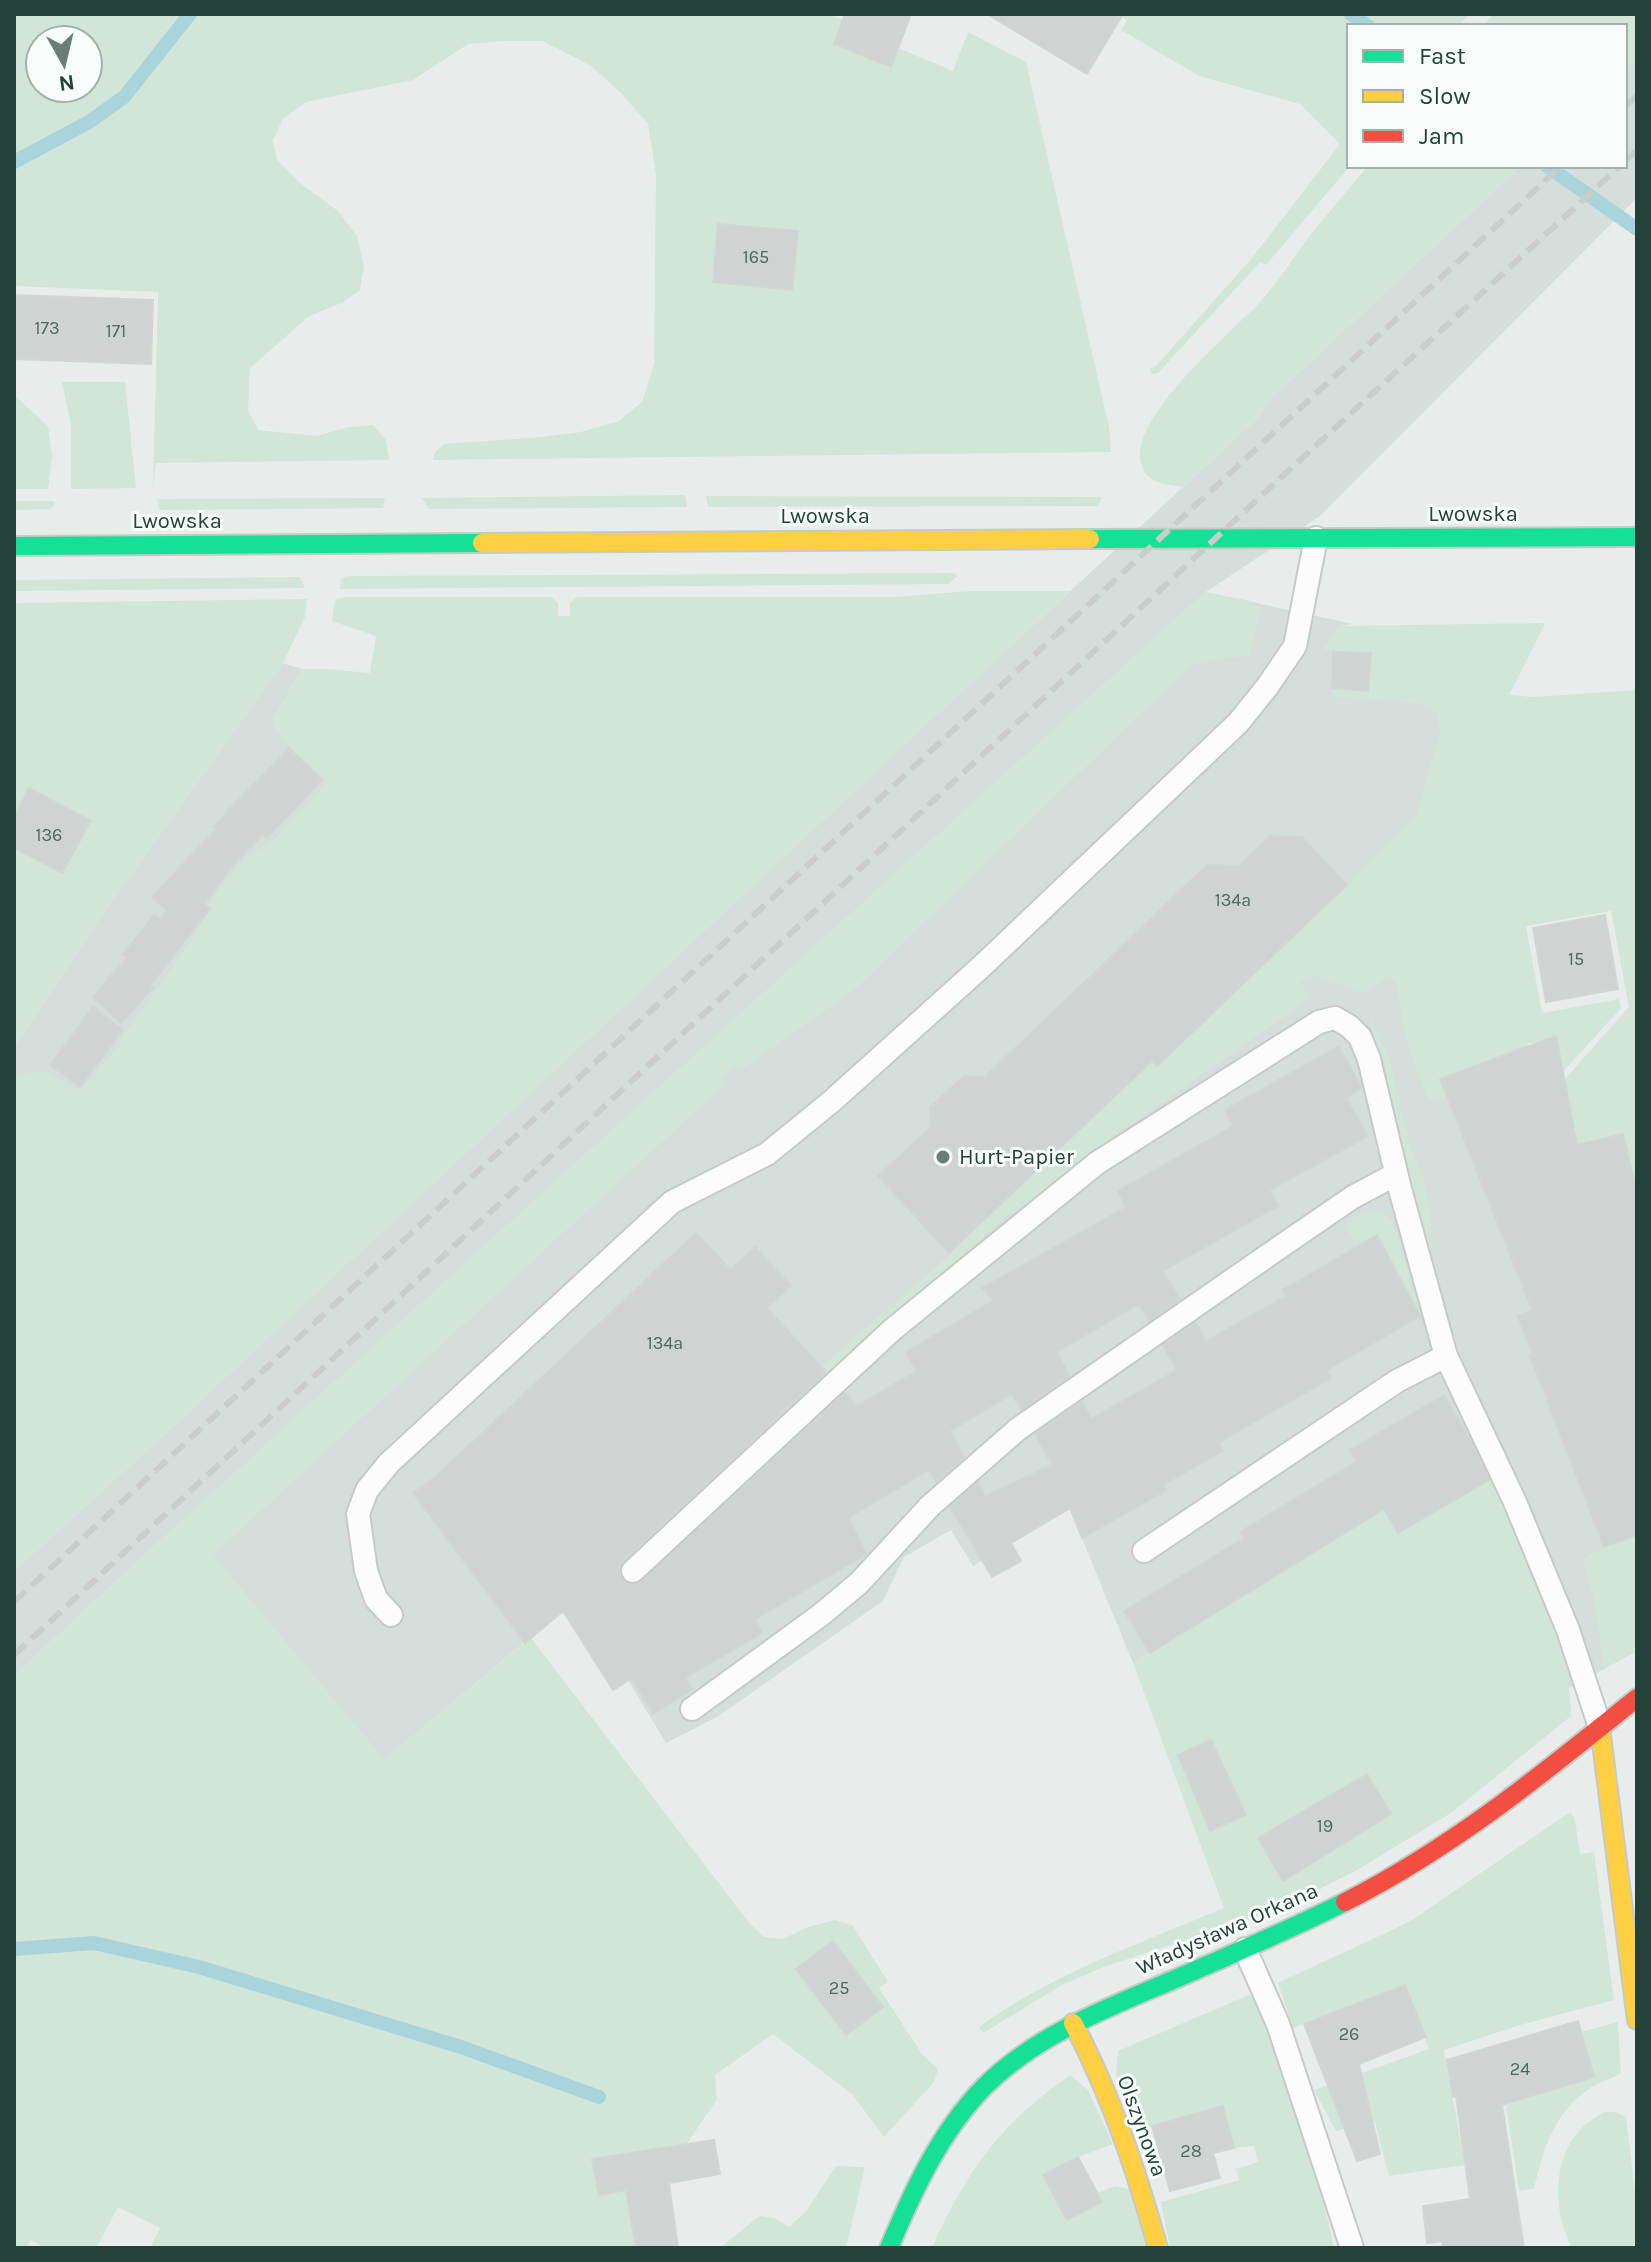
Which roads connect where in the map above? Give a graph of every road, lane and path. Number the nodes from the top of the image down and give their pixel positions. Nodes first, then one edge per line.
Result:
1 (1637, 537) edge
2 (1316, 538) junction
3 (14, 546) edge
4 (1396, 1174) junction
5 (1446, 1356) junction
6 (1144, 1551) dead end
7 (633, 1571) dead end
8 (391, 1615) dead end
9 (1637, 1698) edge
10 (692, 1709) dead end
11 (1600, 1727) junction
12 (1245, 1949) junction
13 (1637, 2020) edge
14 (1073, 2023) junction
15 (889, 2248) edge
16 (1158, 2248) edge
17 (1352, 2248) edge

1 - 2 main road, Lwowska
2 - 3 main road, Lwowska
2 - 8 lane
4 - 5 lane
4 - 7 lane
4 - 10 lane
5 - 6 lane
5 - 11 lane
9 - 11 main road, Władysława Orkana
11 - 12 main road, Władysława Orkana
11 - 13 main road
12 - 14 main road, Władysława Orkana
12 - 17 lane
14 - 15 main road, Władysława Orkana
14 - 16 main road, Olszynowa

